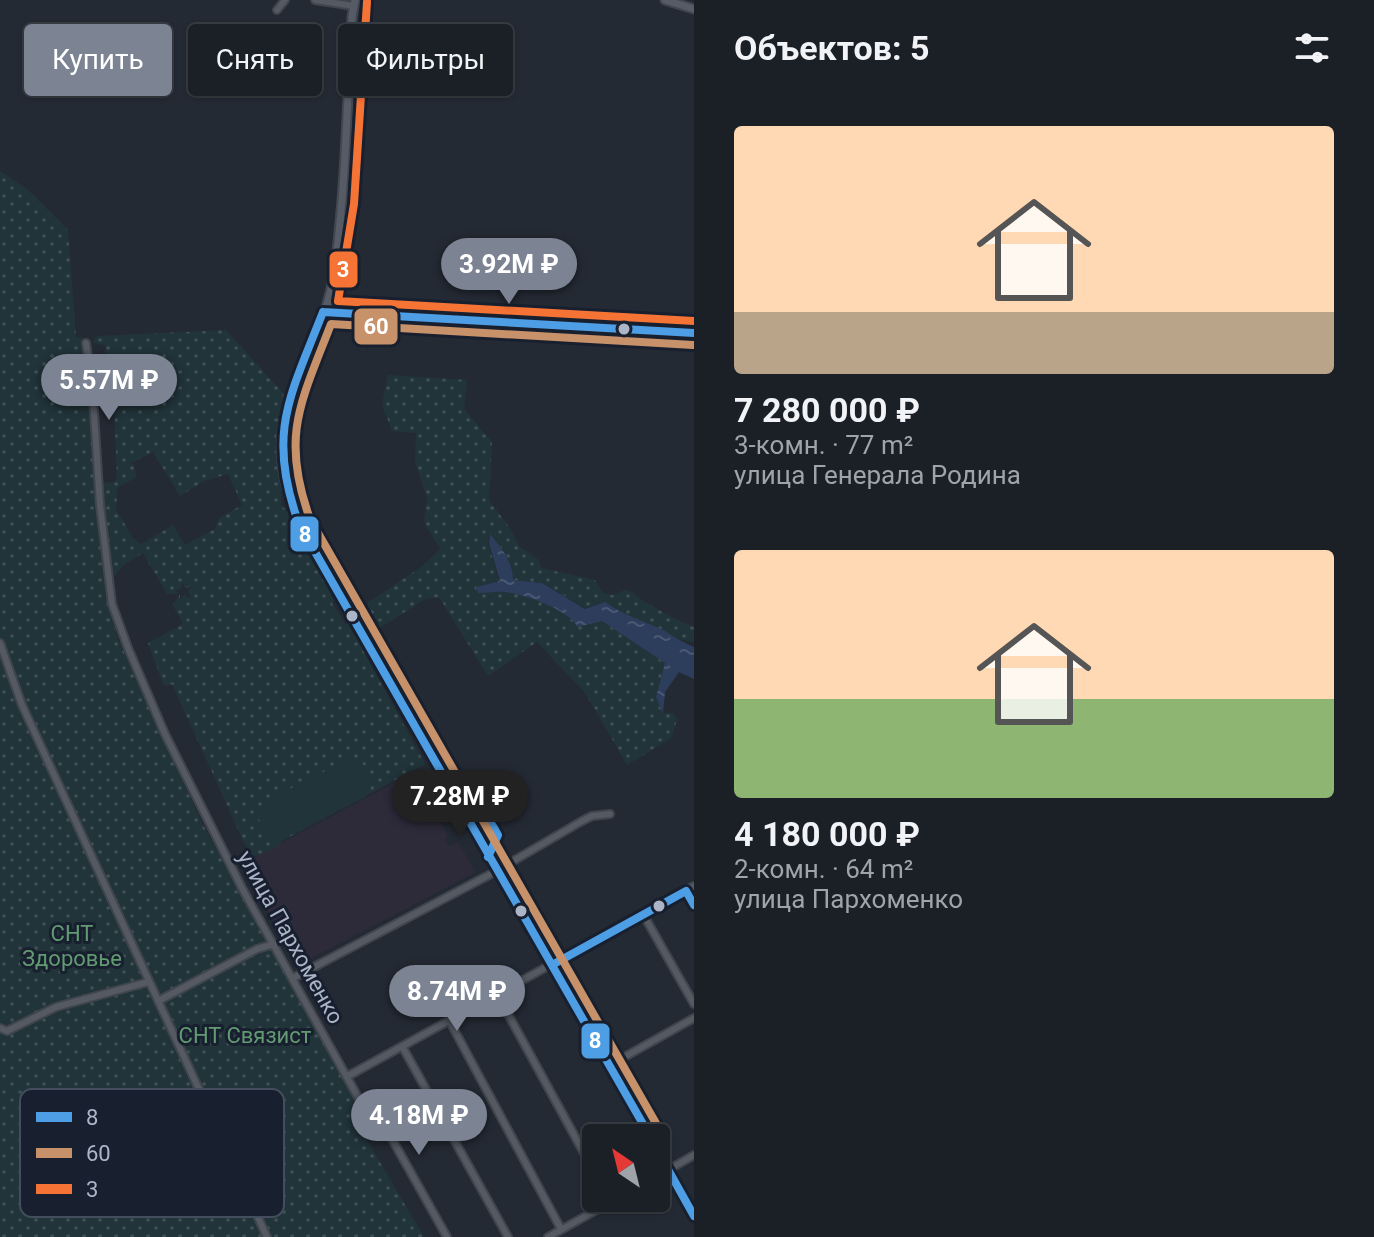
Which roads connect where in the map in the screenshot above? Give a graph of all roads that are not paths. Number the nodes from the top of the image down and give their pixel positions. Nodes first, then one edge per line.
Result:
1 (285, 0) edge
2 (315, 0) edge
3 (665, 0) edge
4 (355, 3) edge
5 (694, 9) edge
6 (277, 10) dead end
7 (323, 312) junction
8 (694, 333) edge
9 (86, 343) dead end
10 (0, 643) edge
11 (608, 815) dead end
12 (496, 871) junction
13 (694, 886) edge
14 (686, 891) junction
15 (694, 905) edge
16 (643, 914) junction
17 (274, 944) junction
18 (552, 965) junction
19 (293, 978) junction
20 (148, 982) junction
21 (497, 994) junction
22 (158, 1001) junction
23 (694, 1004) edge
24 (694, 1018) edge
25 (449, 1020) junction
26 (0, 1028) edge
27 (402, 1046) junction
28 (610, 1065) junction
29 (348, 1076) junction
30 (199, 1089) edge
31 (643, 1124) edge
32 (582, 1149) edge
33 (694, 1155) edge
34 (670, 1169) edge
35 (670, 1174) edge
36 (590, 1212) edge
37 (694, 1216) edge
38 (258, 1217) edge
39 (561, 1229) junction
40 (267, 1237) edge
41 (447, 1237) edge
42 (508, 1237) edge
43 (548, 1237) edge

1 - 6 street
2 - 4 street
3 - 5 main road
4 - 7 main road
7 - 8 street
7 - 12 main road
9 - 17 street, улица Пархоменко
10 - 20 street
11 - 12 street
12 - 18 main road
12 - 19 street
13 - 14 street
14 - 15 street
14 - 16 street
16 - 18 street
16 - 23 street
17 - 19 street, улица Пархоменко
17 - 22 street
18 - 21 street
18 - 28 main road
19 - 29 street, улица Пархоменко
20 - 22 street
20 - 26 street
21 - 25 street
21 - 32 street
22 - 30 street
24 - 28 street
25 - 27 street
25 - 39 street
27 - 29 street
27 - 42 street
28 - 31 main road
29 - 41 street, улица Пархоменко
33 - 34 street
35 - 37 main road
36 - 39 street
38 - 40 street
39 - 43 street

